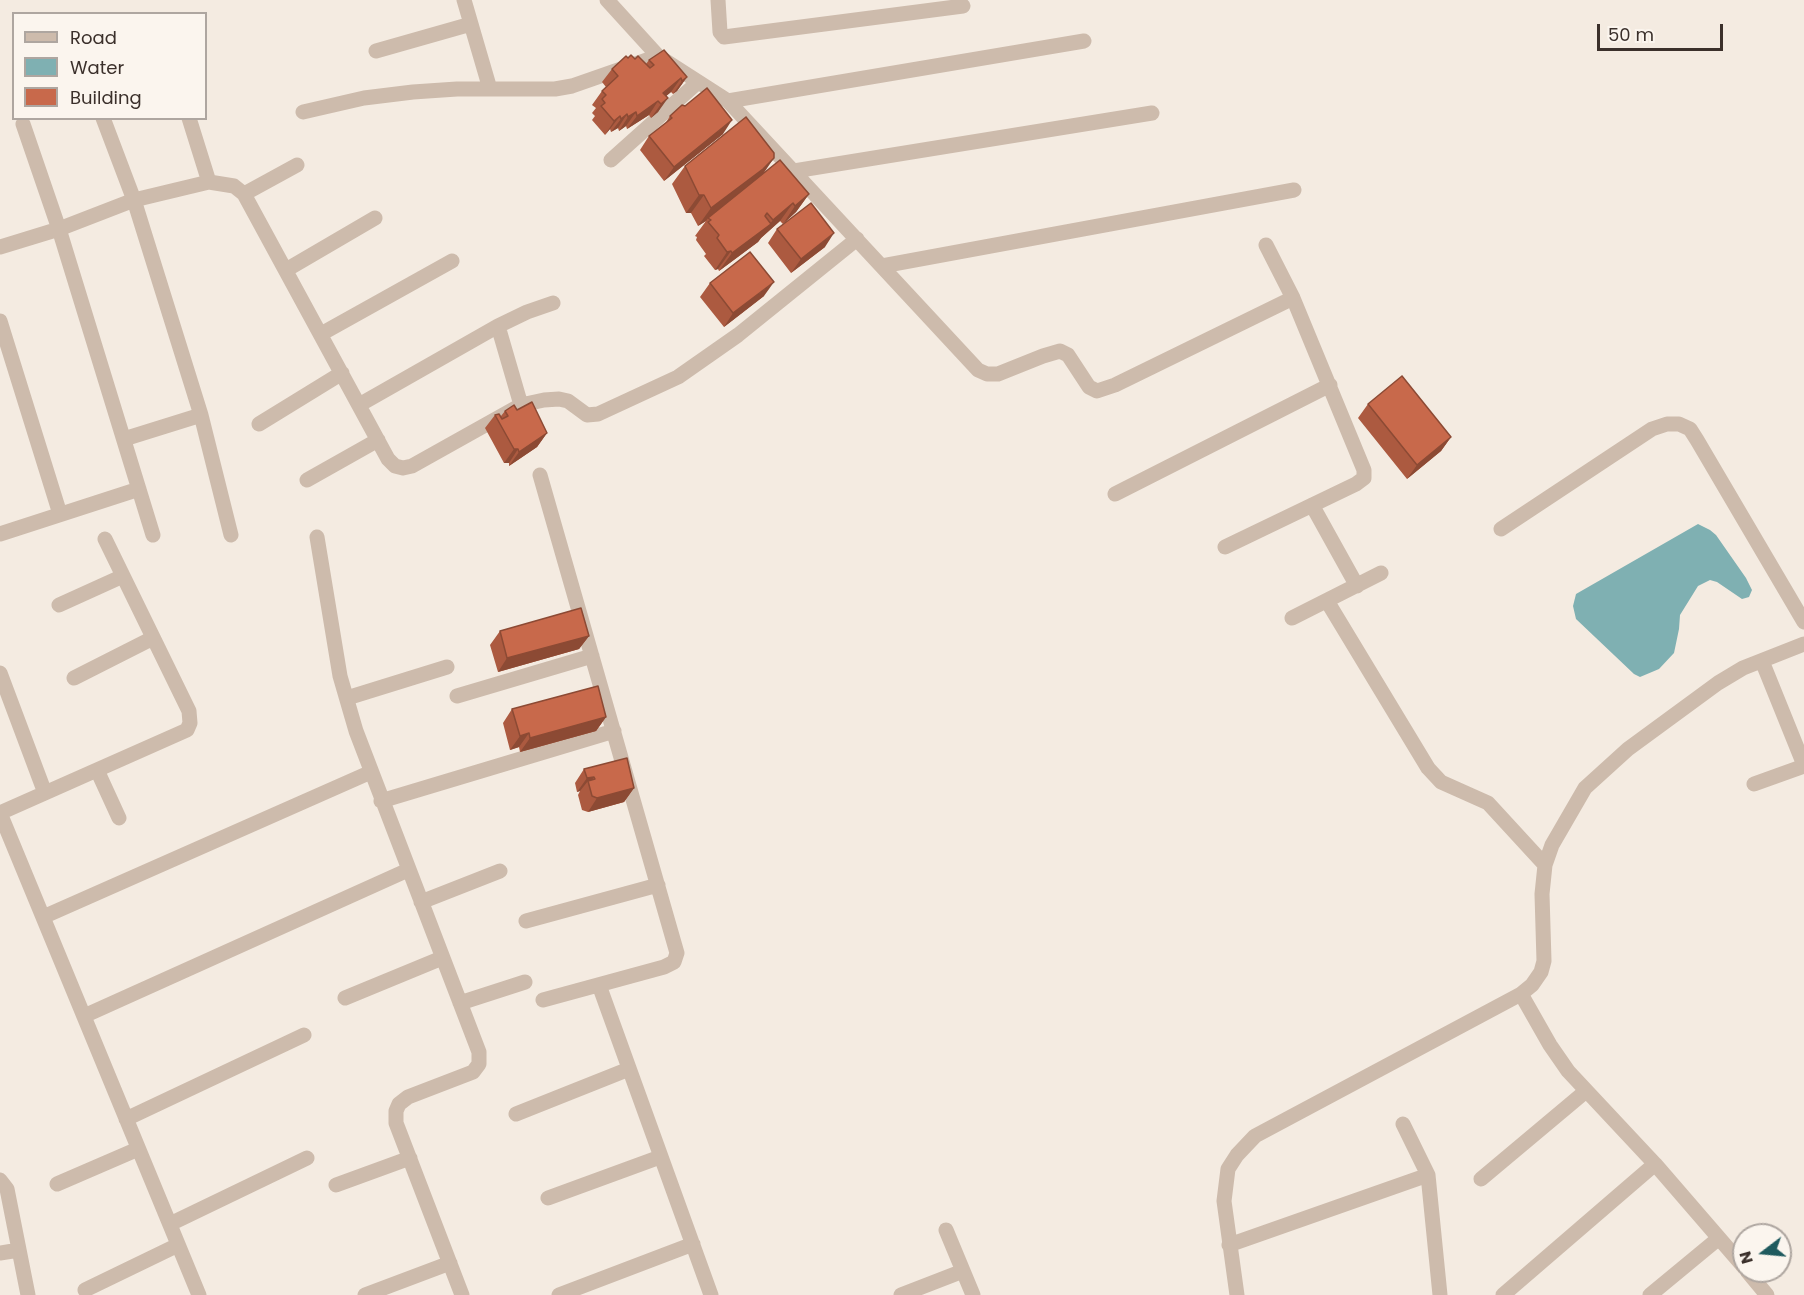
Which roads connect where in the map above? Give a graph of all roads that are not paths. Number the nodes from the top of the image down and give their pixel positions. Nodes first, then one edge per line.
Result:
1 (464, 0) edge
2 (607, 0) edge
3 (718, 0) edge
4 (963, 6) dead end
5 (910, 7) edge
6 (471, 24) junction
7 (1084, 41) dead end
8 (376, 51) dead end
9 (657, 56) junction
10 (697, 83) junction
11 (490, 89) junction
12 (728, 101) junction
13 (303, 112) dead end
14 (1152, 113) dead end
15 (104, 120) edge
16 (190, 120) edge
17 (23, 124) dead end
18 (611, 160) dead end
19 (297, 165) dead end
20 (794, 171) junction
21 (209, 182) junction
22 (1294, 190) dead end
23 (244, 194) junction
24 (134, 200) junction
25 (375, 218) dead end
26 (59, 229) junction
27 (857, 240) junction
28 (1266, 245) dead end
29 (0, 247) edge
30 (452, 261) dead end
31 (882, 266) junction
32 (286, 270) junction
33 (1293, 298) junction
34 (553, 303) dead end
35 (0, 321) edge
36 (498, 326) junction
37 (321, 334) junction
38 (342, 373) junction
39 (1330, 385) junction
40 (359, 405) junction
41 (521, 405) junction
42 (201, 415) junction
43 (259, 424) dead end
44 (124, 440) junction
45 (378, 440) junction
46 (540, 475) dead end
47 (307, 480) dead end
48 (139, 489) junction
49 (1114, 494) dead end
50 (1312, 505) junction
51 (60, 514) junction
52 (1501, 530) dead end
53 (0, 534) edge
54 (153, 535) dead end
55 (231, 535) dead end
56 (317, 537) dead end
57 (105, 539) dead end
58 (1224, 548) dead end
59 (1381, 573) dead end
60 (123, 576) junction
61 (1357, 585) junction
62 (1327, 601) junction
63 (59, 605) dead end
64 (1292, 618) dead end
65 (1804, 622) edge
66 (153, 638) junction
67 (1804, 644) edge
68 (592, 656) junction
69 (1762, 661) junction
70 (447, 668) dead end
71 (0, 673) edge
72 (74, 678) dead end
73 (457, 696) dead end
74 (346, 698) junction
75 (614, 731) junction
76 (1804, 766) edge
77 (97, 770) junction
78 (371, 771) junction
79 (1754, 784) dead end
80 (45, 793) junction
81 (381, 801) junction
82 (0, 813) edge
83 (119, 818) dead end
84 (1545, 865) junction
85 (408, 870) junction
86 (500, 872) dead end
87 (658, 885) junction
88 (421, 902) junction
89 (43, 917) junction
90 (526, 921) dead end
91 (442, 958) junction
92 (525, 981) dead end
93 (599, 985) junction
94 (1521, 994) junction
95 (345, 998) dead end
96 (543, 1000) dead end
97 (460, 1003) junction
98 (84, 1016) junction
99 (304, 1035) dead end
100 (629, 1069) junction
101 (1586, 1091) junction
102 (516, 1114) dead end
103 (126, 1119) junction
104 (1403, 1124) dead end
105 (138, 1149) junction
106 (660, 1157) junction
107 (307, 1158) dead end
108 (410, 1158) junction
109 (1655, 1164) junction
110 (1428, 1175) junction
111 (1481, 1179) dead end
112 (0, 1180) edge
113 (57, 1184) dead end
114 (336, 1185) dead end
115 (548, 1198) dead end
116 (170, 1224) junction
117 (946, 1230) dead end
118 (1719, 1238) junction
119 (693, 1244) junction
120 (178, 1245) junction
121 (1229, 1245) junction
122 (19, 1250) junction
123 (0, 1252) edge
124 (1732, 1254) edge
125 (450, 1263) junction
126 (963, 1271) junction
127 (1757, 1283) edge
128 (85, 1290) dead end
129 (28, 1295) edge
130 (199, 1295) edge
131 (365, 1295) edge
132 (462, 1295) edge
133 (559, 1295) edge
134 (711, 1295) edge
135 (901, 1295) edge
136 (973, 1295) edge
137 (1237, 1295) edge
138 (1440, 1295) edge
139 (1503, 1295) edge
140 (1650, 1295) edge
141 (1767, 1295) edge

1 - 6 street
2 - 9 street
3 - 5 street
4 - 5 street
6 - 8 street
6 - 11 street
7 - 12 street
9 - 10 street
9 - 11 street
10 - 12 street
10 - 18 street
11 - 13 street
12 - 20 street
14 - 20 street
15 - 24 street
16 - 21 street
17 - 26 street
19 - 23 street
20 - 27 street
21 - 23 street
21 - 24 street
22 - 31 street
23 - 32 street
24 - 26 street
24 - 42 street
25 - 32 street
26 - 29 street
26 - 44 street
27 - 31 street
27 - 41 street
28 - 33 street
30 - 37 street
31 - 33 street
32 - 37 street
33 - 39 street
34 - 36 street
35 - 51 street
36 - 40 street
36 - 41 street
37 - 38 street
38 - 40 street
38 - 43 street
39 - 49 street
39 - 50 street
40 - 45 street
41 - 45 street
42 - 44 street
42 - 55 street
44 - 48 street
45 - 47 street
46 - 68 street
48 - 51 street
48 - 54 street
50 - 58 street
50 - 61 street
51 - 53 street
52 - 65 street
56 - 74 street
57 - 60 street
59 - 61 street
60 - 63 street
60 - 66 street
61 - 62 street
62 - 64 street
62 - 84 street
66 - 72 street
66 - 77 street
67 - 69 street
68 - 73 street
68 - 75 street
69 - 76 street
69 - 84 street
70 - 74 street
71 - 80 street
74 - 78 street
75 - 81 street
75 - 87 street
76 - 79 street
77 - 80 street
77 - 83 street
78 - 81 street
78 - 89 street
80 - 82 street
81 - 85 street
82 - 89 street
84 - 94 street
85 - 88 street
85 - 98 street
86 - 88 street
87 - 90 street
87 - 93 street
88 - 91 street
89 - 98 street
91 - 95 street
91 - 97 street
92 - 97 street
93 - 96 street
93 - 100 street
94 - 101 street
94 - 121 street
97 - 108 street
98 - 103 street
99 - 103 street
100 - 102 street
100 - 106 street
101 - 109 street
101 - 111 street
103 - 105 street
104 - 110 street
105 - 113 street
105 - 116 street
106 - 115 street
106 - 119 street
107 - 116 street
108 - 114 street
108 - 125 street
109 - 118 street
109 - 139 street
110 - 121 street
110 - 138 street
112 - 122 street
116 - 120 street
117 - 126 street
118 - 124 street
118 - 140 street
119 - 133 street
119 - 134 street
120 - 128 street
120 - 130 street
121 - 137 street
122 - 123 street
122 - 129 street
125 - 131 street
125 - 132 street
126 - 135 street
126 - 136 street
127 - 141 street

